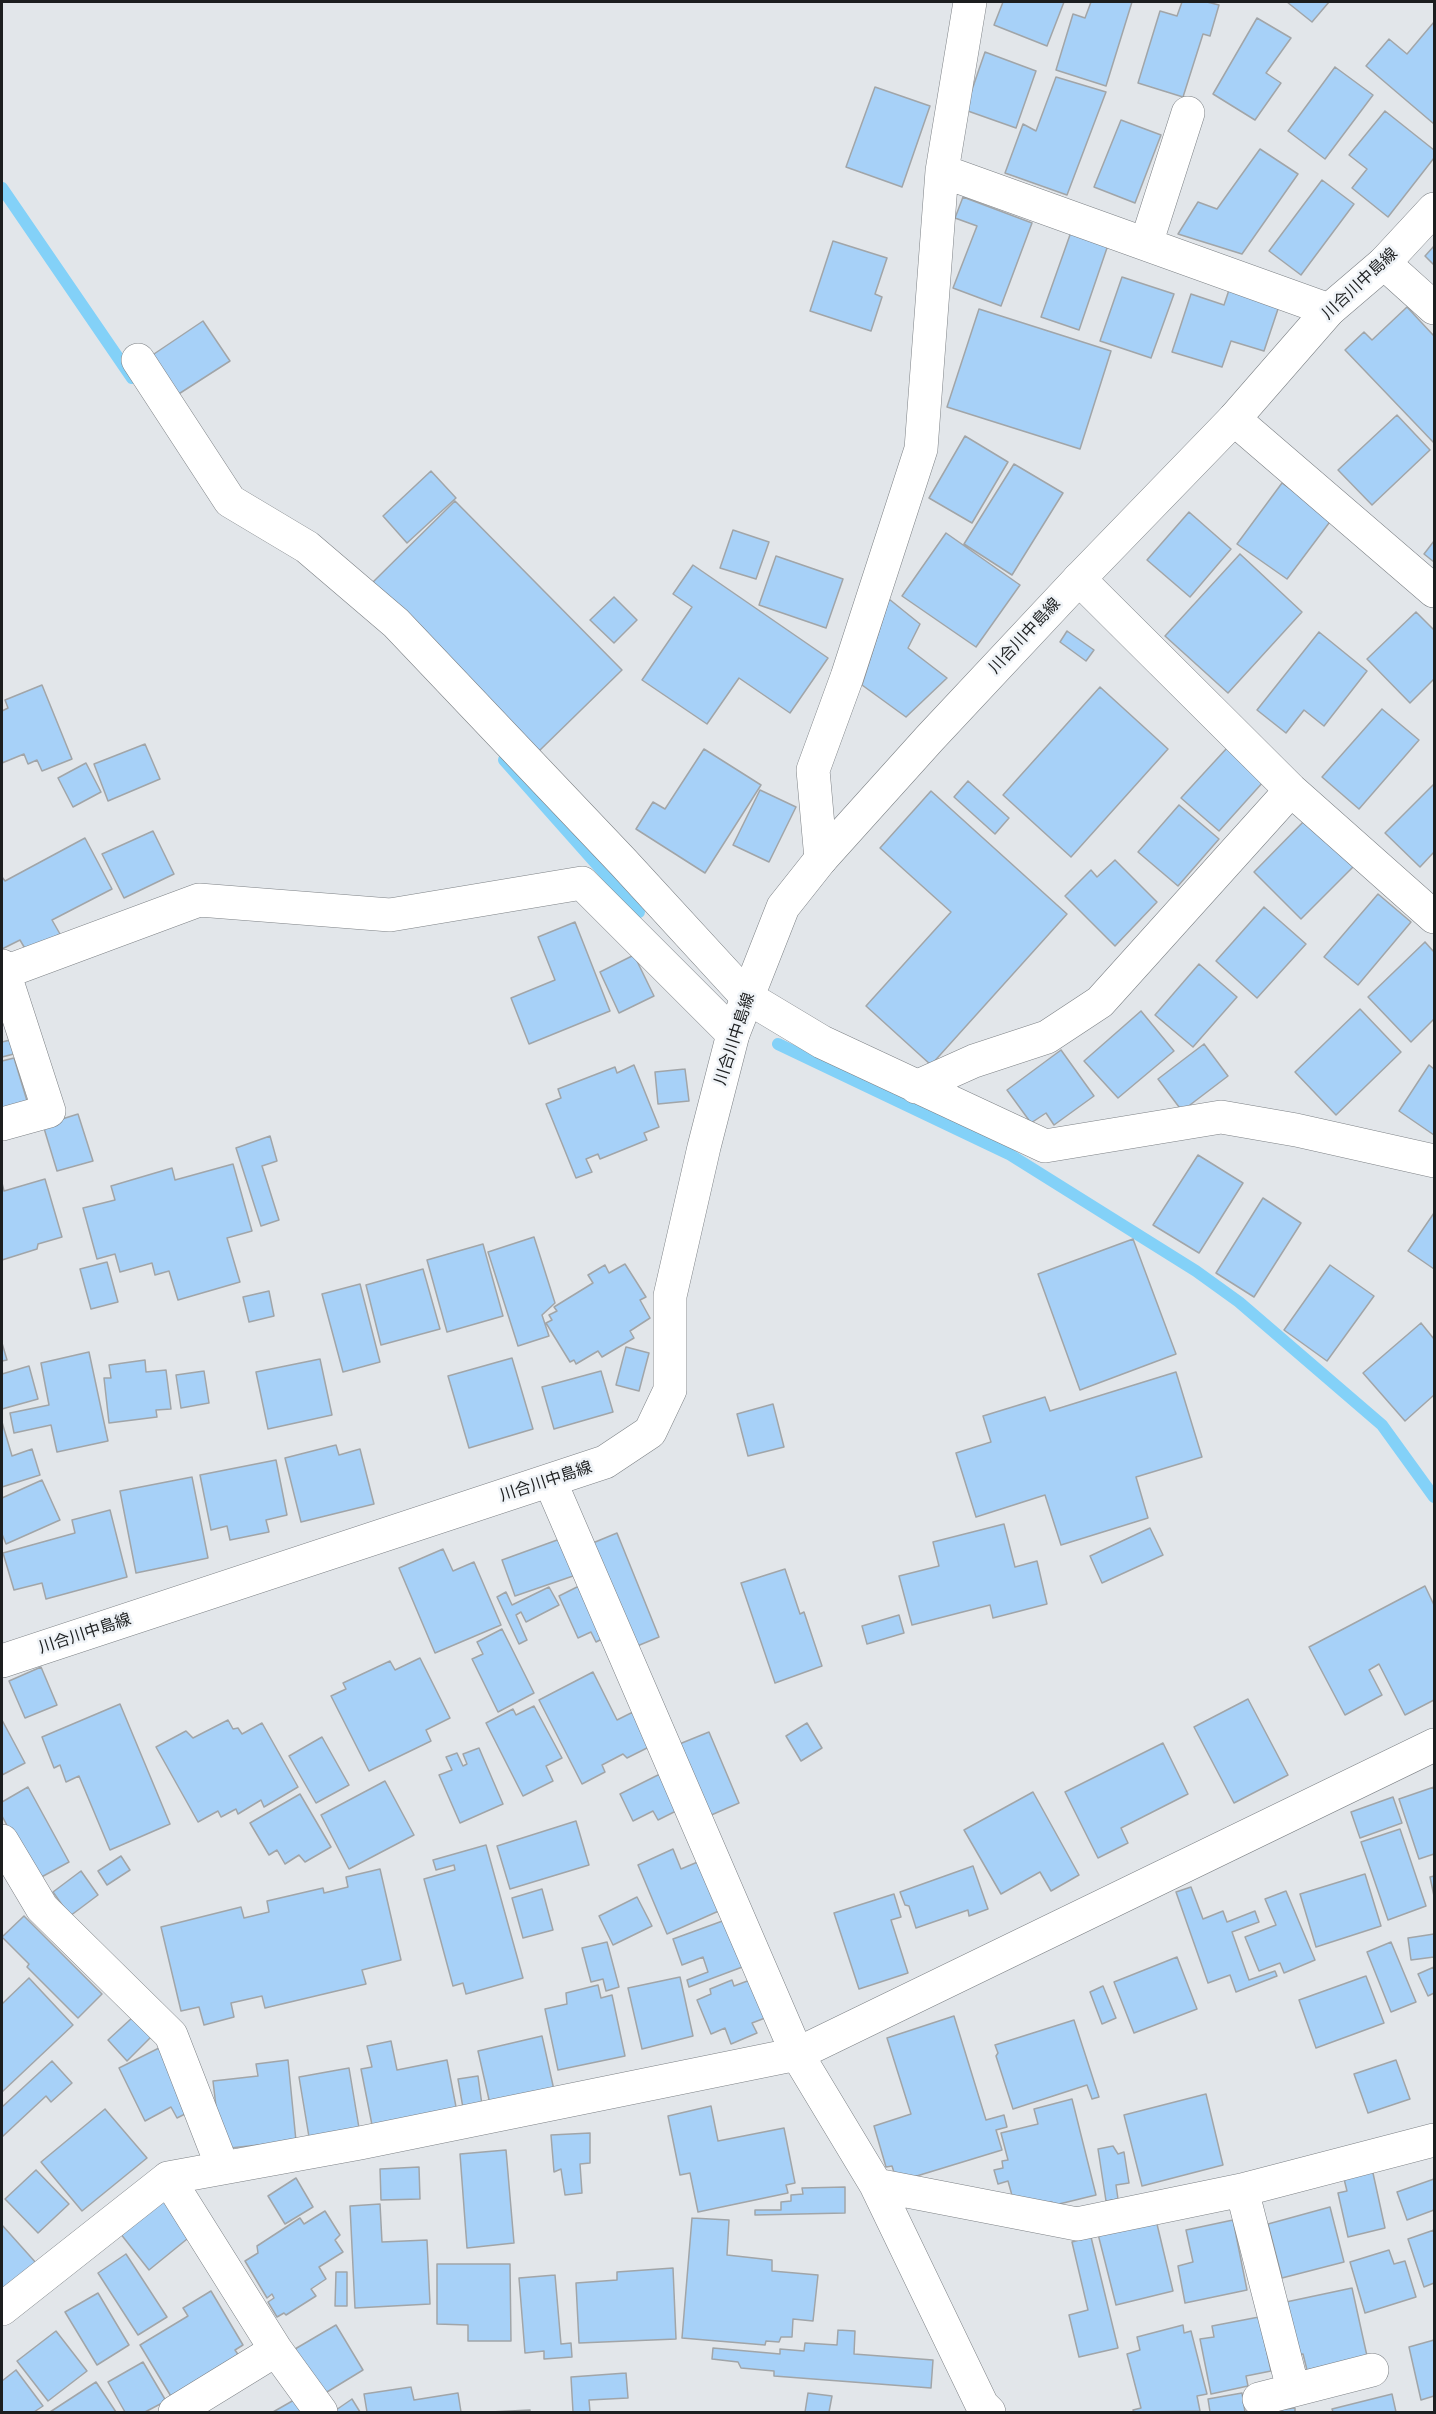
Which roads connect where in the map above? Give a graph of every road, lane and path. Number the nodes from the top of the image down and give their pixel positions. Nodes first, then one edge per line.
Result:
1 (970, 2) edge
2 (1188, 113) dead end
3 (942, 171) junction
4 (1434, 209) edge
5 (1146, 244) junction
6 (1384, 263) junction
7 (1434, 308) edge
8 (1329, 310) junction
9 (138, 360) dead end
10 (1234, 418) junction
11 (1078, 579) junction
12 (1434, 591) edge
13 (1291, 790) junction
14 (820, 859) junction
15 (1434, 917) edge
16 (3, 969) edge
17 (747, 997) junction
18 (733, 1034) junction
19 (916, 1087) junction
20 (2, 1124) edge
21 (1434, 1161) edge
22 (550, 1481) junction
23 (2, 1661) edge
24 (1434, 1744) edge
25 (2, 1841) edge
26 (797, 2054) junction
27 (1434, 2140) edge
28 (222, 2166) junction
29 (168, 2178) junction
30 (876, 2185) junction
31 (1242, 2190) junction
32 (2, 2309) edge
33 (276, 2350) junction
34 (1372, 2370) dead end
35 (1293, 2389) junction
36 (1259, 2398) dead end
37 (176, 2412) edge
38 (321, 2412) edge
39 (989, 2412) edge

1 - 3 street
2 - 5 street
3 - 5 street
3 - 14 street
4 - 6 street, 川合川中島線
5 - 8 street
6 - 7 street
6 - 8 street, 川合川中島線
8 - 10 street, 川合川中島線
9 - 17 street
10 - 11 street, 川合川中島線
10 - 12 street
11 - 13 street
11 - 14 street, 川合川中島線
13 - 15 street
13 - 19 street
14 - 17 street, 川合川中島線
16 - 18 street
16 - 20 street
17 - 18 street, 川合川中島線
17 - 19 street
18 - 22 street, 川合川中島線
19 - 21 street
22 - 23 street, 川合川中島線
22 - 26 street
24 - 26 street
25 - 28 street
26 - 28 street
26 - 30 street
27 - 31 street
28 - 29 street
29 - 32 street
29 - 33 street
30 - 31 street
30 - 39 street
31 - 35 street
33 - 37 street
33 - 38 street
34 - 35 street
35 - 36 street

